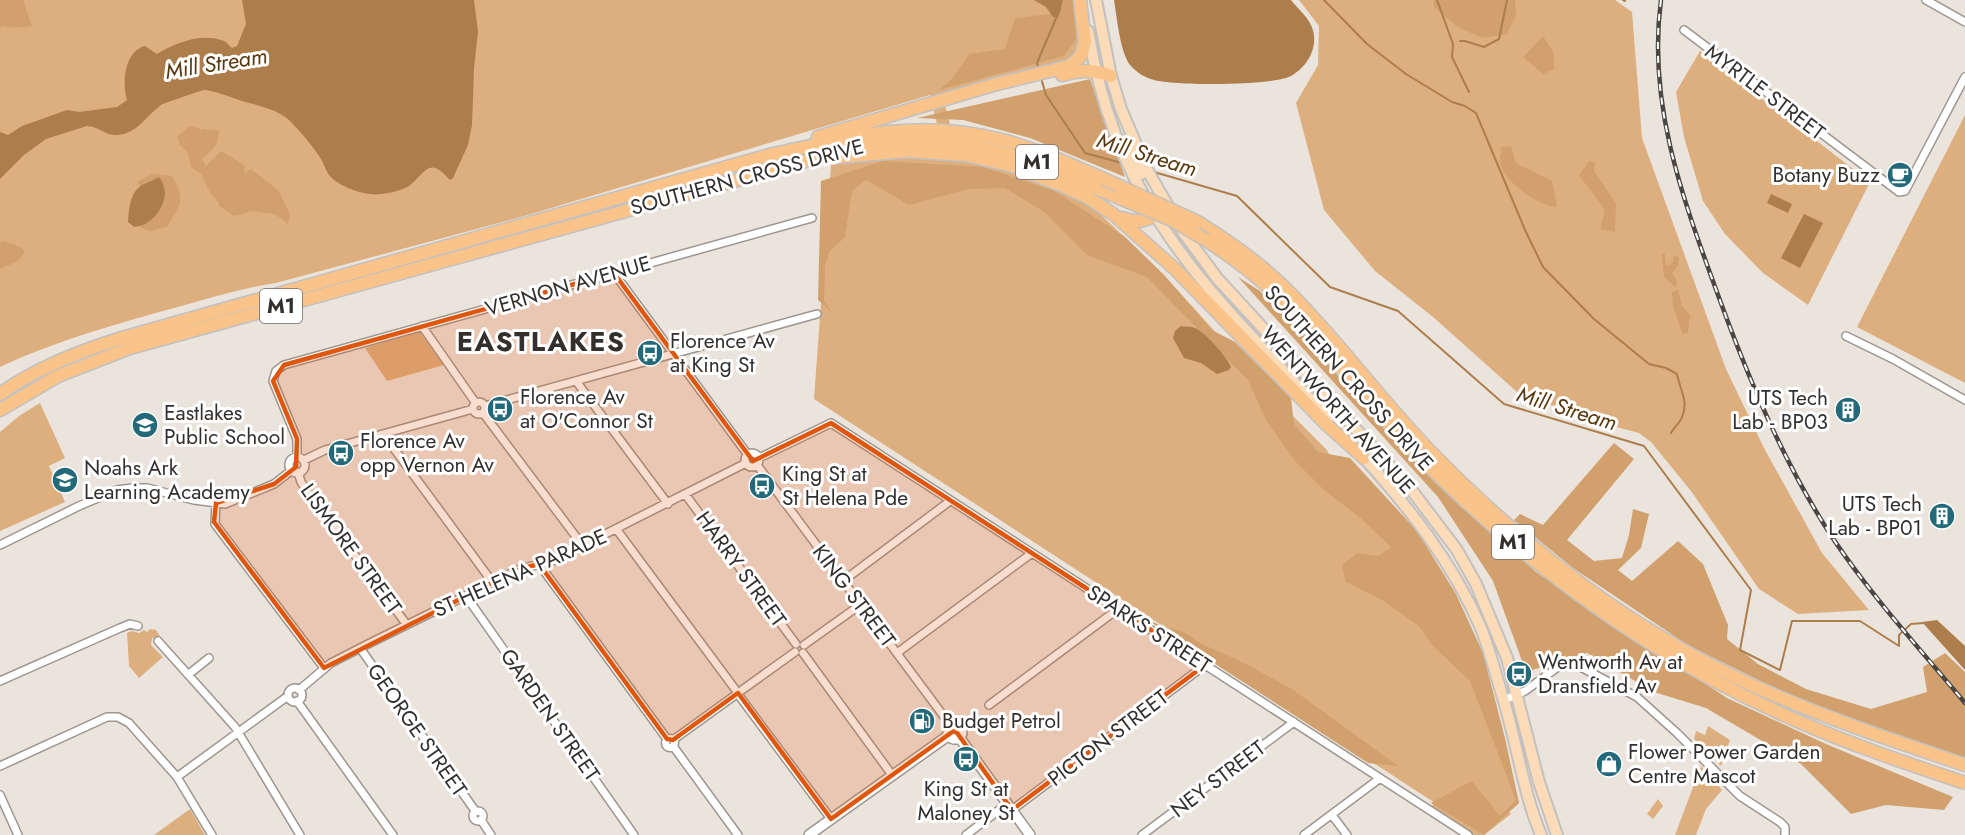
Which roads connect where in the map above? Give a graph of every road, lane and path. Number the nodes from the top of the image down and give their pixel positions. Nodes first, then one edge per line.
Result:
1 (1082, 0) edge
2 (1096, 0) edge
3 (1926, 0) edge
4 (1965, 22) edge
5 (1684, 30) dead end
6 (1095, 70) junction
7 (1047, 75) junction
8 (1111, 76) junction
9 (1965, 77) edge
10 (944, 141) junction
11 (766, 156) junction
12 (1139, 169) junction
13 (589, 214) junction
14 (1113, 214) junction
15 (1155, 215) junction
16 (812, 218) dead end
17 (568, 220) junction
18 (614, 273) junction
19 (817, 314) dead end
20 (422, 326) junction
21 (1846, 336) dead end
22 (672, 354) junction
23 (576, 381) junction
24 (0, 394) edge
25 (1965, 400) edge
26 (474, 406) junction
27 (0, 410) edge
28 (484, 410) junction
29 (384, 435) junction
30 (748, 455) junction
31 (1364, 458) junction
32 (300, 459) junction
33 (758, 462) junction
34 (746, 463) junction
35 (295, 471) junction
36 (685, 494) junction
37 (950, 501) junction
38 (216, 503) junction
39 (668, 504) junction
40 (617, 530) junction
41 (0, 544) edge
42 (583, 546) junction
43 (1032, 554) junction
44 (539, 564) junction
45 (843, 581) junction
46 (493, 583) junction
47 (465, 596) junction
48 (860, 605) junction
49 (1118, 609) junction
50 (407, 625) junction
51 (138, 626) dead end
52 (158, 642) dead end
53 (360, 648) junction
54 (799, 649) junction
55 (897, 653) junction
56 (209, 658) dead end
57 (1204, 665) junction
58 (324, 668) junction
59 (189, 674) junction
60 (0, 681) edge
61 (299, 690) junction
62 (738, 693) junction
63 (288, 696) junction
64 (1517, 696) junction
65 (1504, 700) junction
66 (297, 701) junction
67 (989, 705) dead end
68 (1828, 717) junction
69 (1293, 723) junction
70 (950, 731) junction
71 (238, 732) junction
72 (671, 742) junction
73 (1885, 756) junction
74 (1965, 765) edge
75 (0, 766) edge
76 (1965, 772) edge
77 (892, 775) junction
78 (177, 777) junction
79 (1379, 779) junction
80 (1965, 783) edge
81 (1965, 791) edge
82 (0, 795) edge
83 (1009, 807) junction
84 (1332, 814) junction
85 (831, 819) junction
86 (18, 835) edge
87 (212, 835) edge
88 (300, 835) edge
89 (393, 835) edge
90 (491, 835) edge
91 (634, 835) edge
92 (738, 835) edge
93 (809, 835) edge
94 (966, 835) edge
95 (1030, 835) edge
96 (1142, 835) edge
97 (1304, 835) edge
98 (1347, 835) edge
99 (1468, 835) edge
100 (1541, 835) edge
101 (1557, 835) edge
102 (1785, 835) edge

1 - 6 main road, WENTWORTH AVENUE
1 - 7 highway
2 - 8 main road
3 - 4 street
5 - 9 street, MYRTLE STREET
6 - 7 highway
6 - 8 highway
6 - 12 main road, WENTWORTH AVENUE
7 - 11 highway
8 - 12 main road
10 - 11 highway, SOUTHERN CROSS DRIVE / M1
10 - 13 highway, SOUTHERN CROSS DRIVE / M1
10 - 14 highway
10 - 68 highway, SOUTHERN CROSS DRIVE / M1, bridge
10 - 73 highway, SOUTHERN CROSS DRIVE / M1, bridge
11 - 13 highway, SOUTHERN CROSS DRIVE / M1
12 - 15 main road, WENTWORTH AVENUE
12 - 64 main road, WENTWORTH AVENUE
13 - 17 highway, SOUTHERN CROSS DRIVE / M1
14 - 15 highway
14 - 31 highway
15 - 31 main road, WENTWORTH AVENUE
16 - 18 street, VERNON AVENUE
17 - 24 highway, SOUTHERN CROSS DRIVE / M1
17 - 27 highway, SOUTHERN CROSS DRIVE / M1
18 - 20 street, VERNON AVENUE
18 - 22 street
19 - 22 street
20 - 26 street
20 - 32 street, VERNON AVENUE
21 - 25 street
22 - 23 street
22 - 30 street
23 - 28 street
23 - 39 street
26 - 28 street
26 - 28 street
26 - 29 street
28 - 42 street
29 - 32 street
29 - 46 street
30 - 33 street
30 - 34 street
31 - 65 main road, WENTWORTH AVENUE
32 - 35 street
32 - 35 street
33 - 34 street
33 - 37 street, SPARKS STREET
33 - 45 street, KING STREET
34 - 36 street, ST HELENA PARADE
35 - 38 street
35 - 50 street, LISMORE STREET
36 - 39 street, ST HELENA PARADE
36 - 54 street, HARRY STREET
37 - 43 street, SPARKS STREET
37 - 45 street
38 - 41 street
38 - 58 street
39 - 40 street, ST HELENA PARADE
40 - 42 street, ST HELENA PARADE
40 - 62 street
42 - 44 street, ST HELENA PARADE
43 - 49 street, SPARKS STREET
43 - 55 street
44 - 46 street, ST HELENA PARADE
44 - 72 street
45 - 48 street, KING STREET
46 - 47 street, ST HELENA PARADE
47 - 50 street, ST HELENA PARADE
47 - 91 street, GARDEN STREET
48 - 54 street
48 - 55 street, KING STREET
49 - 57 street, SPARKS STREET
49 - 67 street
50 - 53 street, ST HELENA PARADE
51 - 60 street
52 - 59 street
53 - 58 street, ST HELENA PARADE
53 - 90 street, GEORGE STREET
54 - 62 street
54 - 77 street, HARRY STREET
55 - 70 street, KING STREET
56 - 59 street
57 - 69 street, SPARKS STREET
57 - 83 street, PICTON STREET
58 - 61 street, ST HELENA PARADE
59 - 71 street
61 - 63 street
61 - 66 street
62 - 72 street
62 - 85 street
63 - 66 street
63 - 71 street
64 - 65 street
64 - 101 main road, WENTWORTH AVENUE
64 - 102 street
65 - 100 main road, WENTWORTH AVENUE
66 - 89 street
68 - 74 highway, SOUTHERN CROSS DRIVE / M1
68 - 76 highway
69 - 79 street, SPARKS STREET
69 - 96 street, NEY STREET
70 - 77 main road
70 - 83 main road
71 - 78 street
71 - 88 street
72 - 92 street
73 - 80 highway, SOUTHERN CROSS DRIVE / M1
73 - 81 highway
75 - 78 street
77 - 85 main road
78 - 87 street
79 - 84 street
79 - 99 street, SPARKS STREET
82 - 86 street
83 - 94 street, PICTON STREET
83 - 95 main road
84 - 97 street
84 - 98 street
85 - 93 main road

